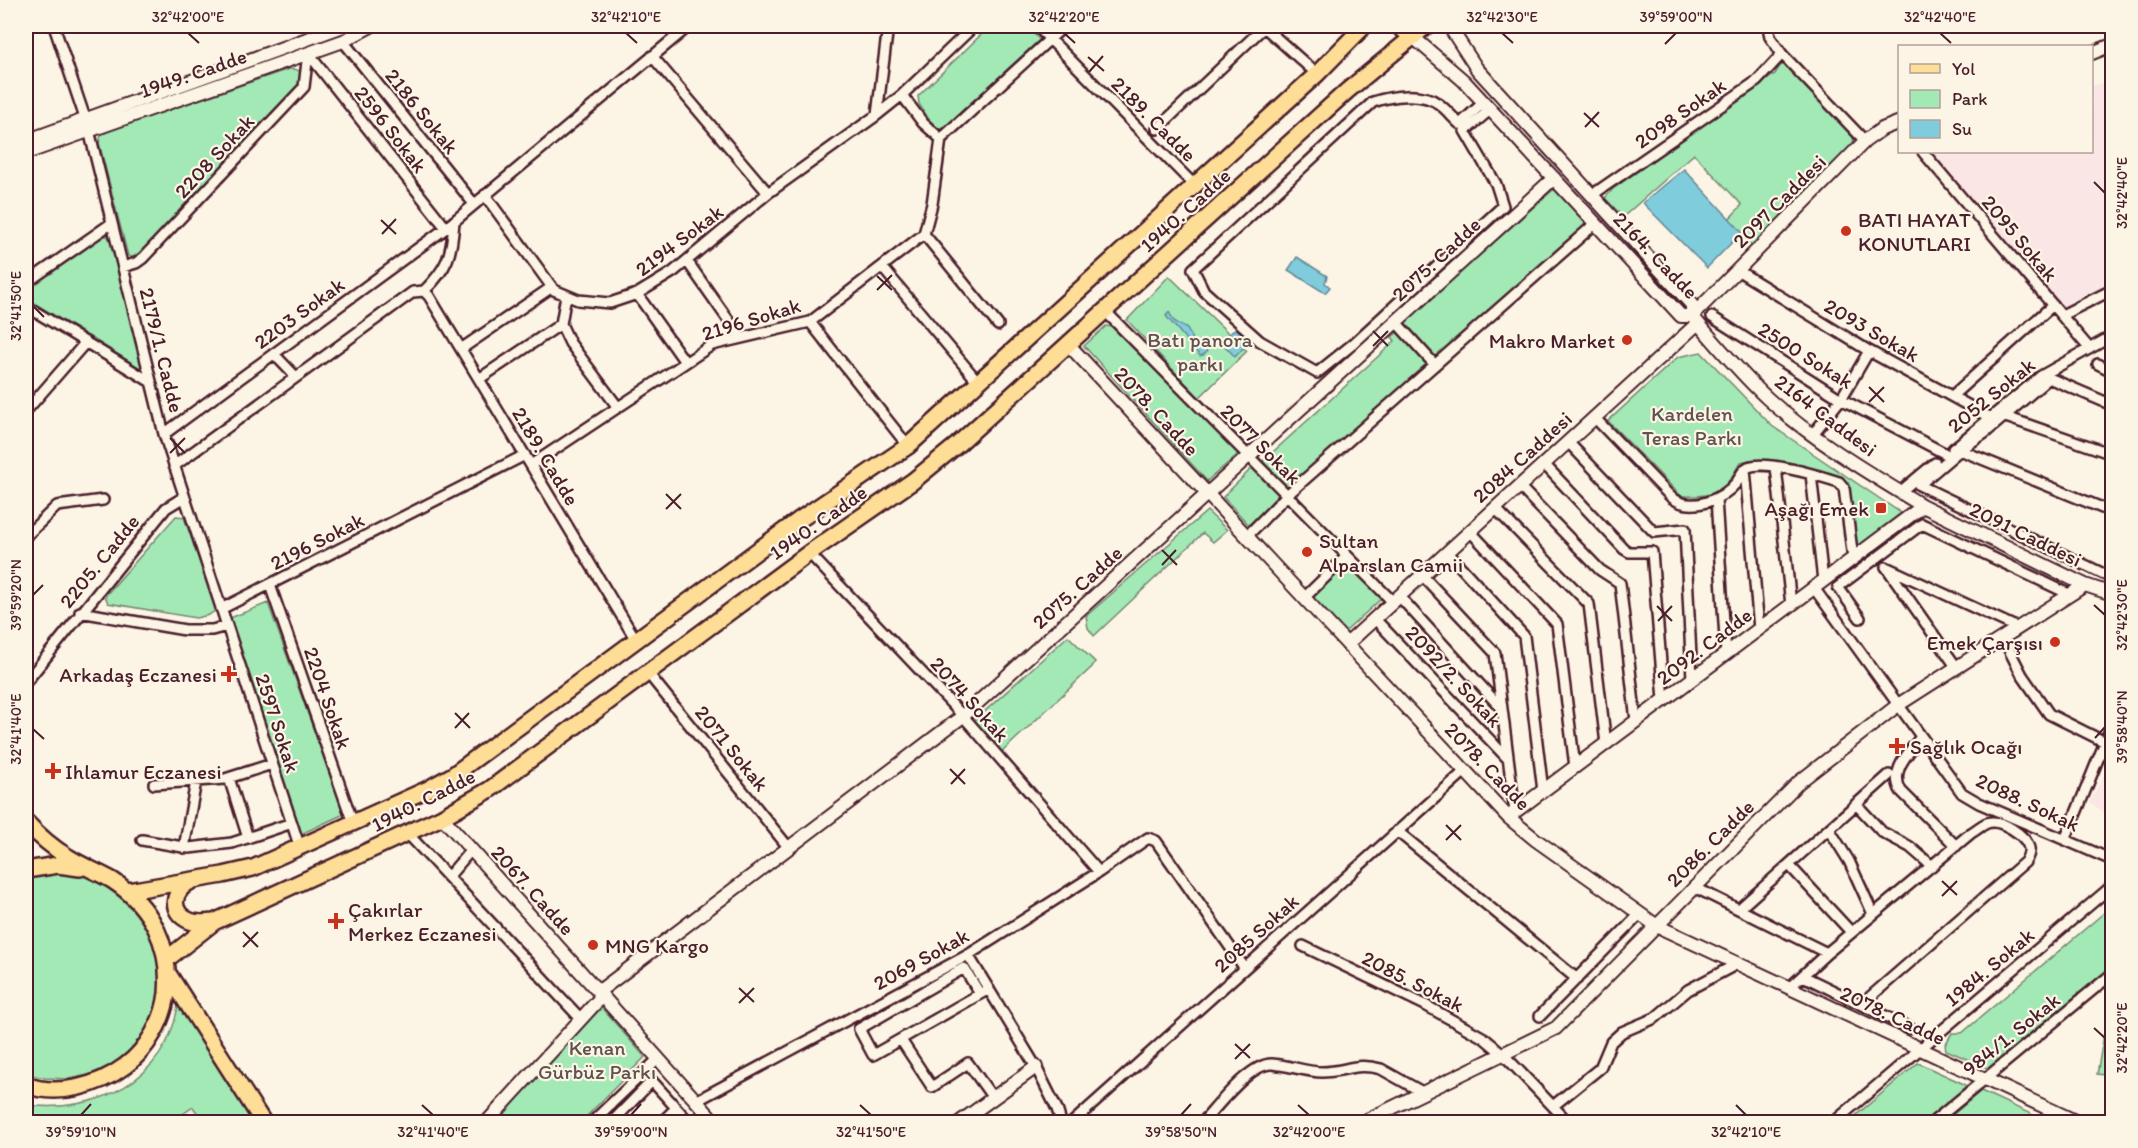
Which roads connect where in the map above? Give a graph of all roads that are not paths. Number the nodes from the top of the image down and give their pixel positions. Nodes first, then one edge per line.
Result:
1 (54, 26) edge
2 (343, 26) edge
3 (371, 26) edge
4 (669, 26) edge
5 (688, 26) edge
6 (888, 26) edge
7 (974, 26) edge
8 (1037, 26) edge
9 (1064, 26) edge
10 (1264, 26) edge
11 (1364, 26) edge
12 (1398, 26) edge
13 (1426, 26) edge
14 (1449, 26) edge
15 (1768, 26) edge
16 (677, 35) junction
17 (1413, 37) junction
18 (1050, 39) junction
19 (343, 41) junction
20 (2112, 45) edge
21 (2093, 52) edge
22 (308, 53) junction
23 (1782, 54) junction
24 (652, 56) junction
25 (1317, 74) junction
26 (902, 95) junction
27 (1488, 106) junction
28 (877, 115) junction
29 (1898, 122) edge
30 (87, 125) junction
31 (1463, 128) junction
32 (1157, 129) dead end
33 (941, 139) junction
34 (26, 141) edge
35 (1865, 141) junction
36 (26, 153) edge
37 (1924, 153) edge
38 (1554, 178) junction
39 (1195, 186) junction
40 (768, 193) junction
41 (485, 195) junction
42 (1592, 195) junction
43 (474, 204) junction
44 (454, 221) junction
45 (112, 223) junction
46 (1596, 223) junction
47 (446, 228) junction
48 (924, 234) junction
49 (687, 261) junction
50 (123, 267) junction
51 (882, 267) junction
52 (1737, 270) junction
53 (26, 283) edge
54 (552, 287) junction
55 (2112, 290) edge
56 (424, 291) junction
57 (637, 294) junction
58 (566, 295) junction
59 (2054, 305) junction
60 (29, 308) edge
61 (1105, 311) junction
62 (2062, 315) junction
63 (26, 317) edge
64 (1712, 317) dead end
65 (1695, 320) junction
66 (810, 322) junction
67 (1396, 322) junction
68 (561, 324) junction
69 (998, 325) dead end
70 (2112, 336) edge
71 (741, 338) junction
72 (86, 342) junction
73 (1068, 344) junction
74 (2089, 348) junction
75 (461, 349) junction
76 (1869, 351) junction
77 (274, 354) junction
78 (685, 362) junction
79 (2098, 364) dead end
80 (1436, 365) junction
81 (2112, 371) edge
82 (296, 377) junction
83 (479, 379) junction
84 (151, 382) junction
85 (979, 383) junction
86 (1952, 396) junction
87 (1841, 399) junction
88 (2112, 405) edge
89 (617, 406) junction
90 (26, 411) edge
91 (2003, 416) junction
92 (1594, 417) junction
93 (1991, 418) junction
94 (164, 434) junction
95 (1813, 434) junction
96 (1568, 442) junction
97 (908, 447) junction
98 (1960, 450) junction
99 (1946, 454) junction
100 (2112, 454) edge
101 (525, 455) junction
102 (1249, 457) junction
103 (1544, 464) junction
104 (531, 465) junction
105 (174, 466) junction
106 (1776, 467) junction
107 (1745, 469) junction
108 (1811, 474) junction
109 (1519, 486) junction
110 (1900, 492) junction
111 (1208, 494) junction
112 (1287, 495) junction
113 (184, 497) junction
114 (1716, 499) junction
115 (103, 500) dead end
116 (1923, 506) junction
117 (1495, 508) junction
118 (2112, 512) edge
119 (1470, 531) junction
120 (26, 536) edge
121 (1246, 536) junction
122 (1447, 552) junction
123 (809, 553) junction
124 (1347, 556) junction
125 (1878, 556) junction
126 (1852, 559) junction
127 (1886, 567) junction
128 (1422, 575) junction
129 (2112, 578) edge
130 (1818, 584) junction
131 (270, 585) junction
132 (2085, 585) junction
133 (2112, 594) edge
134 (2071, 595) junction
135 (1304, 598) junction
136 (1396, 599) junction
137 (1791, 605) junction
138 (221, 609) junction
139 (80, 612) junction
140 (1374, 618) junction
141 (1860, 618) dead end
142 (227, 626) junction
143 (2018, 628) junction
144 (1759, 629) junction
145 (2003, 638) junction
146 (636, 640) junction
147 (1347, 644) junction
148 (1726, 654) junction
149 (1957, 668) junction
150 (647, 672) junction
151 (1692, 679) junction
152 (26, 682) edge
153 (1664, 700) junction
154 (1898, 705) junction
155 (1502, 709) junction
156 (963, 716) junction
157 (1636, 721) junction
158 (2112, 724) edge
159 (1920, 737) junction
160 (2105, 742) junction
161 (1606, 744) junction
162 (1508, 759) junction
163 (272, 764) junction
164 (1575, 767) junction
165 (1465, 771) junction
166 (1888, 775) dead end
167 (229, 778) junction
168 (196, 781) junction
169 (154, 784) dead end
170 (1543, 791) junction
171 (1856, 804) junction
172 (1511, 815) junction
173 (442, 817) junction
174 (26, 822) edge
175 (353, 823) junction
176 (292, 824) junction
177 (1829, 829) junction
178 (1397, 831) junction
179 (407, 833) junction
180 (248, 838) junction
181 (142, 840) dead end
182 (2065, 840) junction
183 (1956, 846) junction
184 (184, 848) junction
185 (300, 848) junction
186 (789, 848) junction
187 (471, 850) junction
188 (2112, 860) edge
189 (1789, 865) junction
190 (1932, 866) junction
191 (26, 870) edge
192 (94, 872) junction
193 (1098, 872) junction
194 (448, 877) junction
195 (200, 878) junction
196 (2112, 886) edge
197 (1694, 887) junction
198 (128, 891) junction
199 (1739, 909) junction
200 (1640, 914) junction
201 (1873, 914) junction
202 (214, 922) junction
203 (1657, 926) junction
204 (1851, 932) junction
205 (1303, 946) dead end
206 (1827, 952) junction
207 (968, 955) junction
208 (1737, 964) junction
209 (168, 967) junction
210 (1244, 968) junction
211 (2112, 974) edge
212 (1803, 976) junction
213 (1577, 979) junction
214 (1789, 988) junction
215 (989, 989) junction
216 (600, 994) junction
217 (980, 994) junction
218 (1862, 1004) junction
219 (1540, 1017) dead end
220 (581, 1019) junction
221 (1910, 1028) dead end
222 (901, 1040) junction
223 (1921, 1049) junction
224 (1503, 1054) junction
225 (658, 1059) junction
226 (1036, 1067) junction
227 (1983, 1080) junction
228 (26, 1085) edge
229 (1424, 1093) junction
230 (993, 1098) junction
231 (696, 1101) junction
232 (1553, 1106) junction
233 (676, 1108) junction
234 (263, 1122) edge
235 (487, 1122) edge
236 (592, 1122) edge
237 (612, 1122) edge
238 (662, 1122) edge
239 (690, 1122) edge
240 (715, 1122) edge
241 (960, 1122) edge
242 (1060, 1122) edge
243 (1073, 1122) edge
244 (1203, 1122) edge
245 (1363, 1122) edge
246 (1568, 1122) edge
247 (1834, 1122) edge
248 (1933, 1122) edge
249 (2077, 1122) edge

1 - 30 street, 2179/1. Cadde
2 - 30 street, 1949. Cadde
3 - 19 street, 1949. Cadde
4 - 16 street
5 - 16 street
6 - 28 street
7 - 26 street, 2194 Sokak
8 - 18 street, 2189. Cadde
9 - 18 street
10 - 25 street
10 - 32 street
11 - 25 main road, 1940. Cadde
12 - 17 main road, 2164. Cadde
13 - 17 main road, 1940. Cadde
14 - 42 street, 2164. Cadde
15 - 23 street
16 - 24 street
17 - 27 street, 2164. Cadde
17 - 61 main road, 1940. Cadde
18 - 33 street
18 - 39 street, 2189. Cadde
19 - 22 street, 1949. Cadde
19 - 43 street, 2186 Sokak
20 - 21 street
22 - 30 street, 1949. Cadde
22 - 47 street, 2596 Sokak
22 - 50 street, 2208 Sokak
23 - 35 street
23 - 42 street, 2098 Sokak
24 - 40 street
24 - 41 street
25 - 39 main road, 1940. Cadde
26 - 28 street, 2194 Sokak
26 - 33 street
27 - 31 street
27 - 38 street, 2164. Cadde
28 - 40 street, 2194 Sokak
29 - 35 street, 2097 Caddesi
30 - 34 street, 1949. Cadde
30 - 36 street, 1949. Cadde
30 - 45 street, 2179/1. Cadde
31 - 31 street
33 - 48 street
35 - 52 street, 2097 Caddesi
37 - 59 street, 2095 Sokak
38 - 46 street, 2164. Cadde
38 - 67 street, 2075. Cadde
39 - 85 main road, 1940. Cadde
40 - 49 street, 2194 Sokak
41 - 43 street
41 - 54 street, 2194 Sokak
42 - 65 street, 2164. Cadde
43 - 44 street
44 - 47 street, 2203 Sokak
44 - 56 street
45 - 50 street, 2179/1. Cadde
45 - 53 street
46 - 65 street, 2164. Cadde
46 - 80 street
47 - 77 street, 2203 Sokak
48 - 51 street, 2196 Sokak
48 - 69 street
49 - 57 street, 2194 Sokak
49 - 71 street
50 - 84 street, 2179/1. Cadde
51 - 66 street, 2196 Sokak
51 - 85 street
52 - 65 street, 2097 Caddesi
52 - 76 street, 2093 Sokak
54 - 58 street, 2194 Sokak
54 - 75 street
55 - 62 street
56 - 75 street, 2189. Cadde
56 - 82 street
57 - 58 street, 2194 Sokak
57 - 78 street
58 - 68 street
59 - 62 street, 2095 Sokak
59 - 86 street
60 - 63 street
60 - 72 street
61 - 73 main road, 1940. Cadde
61 - 102 street, 2077 Sokak
62 - 74 street, 2095 Sokak
64 - 87 street, 2500 Sokak
65 - 92 street, 2084 Caddesi
65 - 95 street, 2164 Caddesi
66 - 71 street, 2196 Sokak
66 - 97 street
67 - 80 street
67 - 102 street, 2075. Cadde
68 - 83 street
68 - 89 street
70 - 74 street, 2052 Sokak
71 - 78 street, 2196 Sokak
72 - 84 street
72 - 90 street
73 - 111 street, 2078. Cadde
73 - 123 main road, 1940. Cadde
74 - 93 street, 2052 Sokak
75 - 83 street, 2189. Cadde
76 - 86 street, 2093 Sokak
76 - 87 street
77 - 82 street
77 - 94 street, 2203 Sokak
78 - 89 street, 2196 Sokak
79 - 81 street
80 - 112 street
82 - 105 street
83 - 101 street, 2189. Cadde
84 - 94 street, 2179/1. Cadde
85 - 97 main road, 1940. Cadde
86 - 93 street, 2093 Sokak
87 - 95 street
87 - 99 street, 2500 Sokak
88 - 91 street
89 - 104 street, 2196 Sokak
91 - 98 street
91 - 100 street
92 - 96 street, 2084 Caddesi
92 - 114 street
93 - 99 street, 2052 Sokak
94 - 105 street, 2179/1. Cadde
95 - 110 street, 2164 Caddesi
96 - 103 street, 2084 Caddesi
96 - 151 street
97 - 146 main road, 1940. Cadde
98 - 118 street
98 - 129 street
99 - 110 street, 2052 Sokak
101 - 104 street, 2189. Cadde
101 - 131 street, 2196 Sokak
102 - 111 street, 2075. Cadde
102 - 112 street, 2077 Sokak
103 - 109 street, 2084 Caddesi
103 - 153 street
104 - 146 street, 2189. Cadde
105 - 113 street, 2179/1. Cadde
106 - 107 street
106 - 108 street
106 - 137 street
107 - 114 street
107 - 144 street
108 - 126 street
108 - 130 street
109 - 117 street, 2084 Caddesi
109 - 157 street
110 - 116 street, 2164 Caddesi
111 - 121 street, 2078. Cadde
111 - 156 street, 2075. Cadde
112 - 121 street
112 - 124 street, 2077 Sokak
113 - 138 street, 2179/1. Cadde
113 - 139 street, 2205. Cadde
114 - 148 street
115 - 120 street
116 - 126 street, 2092. Cadde
116 - 132 street, 2091 Caddesi
117 - 119 street, 2084 Caddesi
117 - 161 street
119 - 122 street, 2084 Caddesi
119 - 164 street
121 - 135 street, 2078. Cadde
122 - 128 street, 2084 Caddesi
122 - 170 street
123 - 150 main road, 1940. Cadde
123 - 156 street, 2074 Sokak
124 - 135 street
124 - 136 street, 2077 Sokak
125 - 127 street
125 - 134 street
125 - 141 street
126 - 130 street, 2092. Cadde
127 - 143 street
127 - 149 street
128 - 136 street, 2084 Caddesi
128 - 155 street
130 - 137 street, 2092. Cadde
130 - 154 street, 2088. Sokak
131 - 138 street, 2196 Sokak
131 - 175 street, 2204 Sokak
132 - 133 street, 2091 Caddesi
132 - 134 street, 2086. Cadde
134 - 143 street, 2086. Cadde
135 - 147 street, 2078. Cadde
136 - 140 street, 2084 Caddesi
136 - 155 street, 2077 Sokak
137 - 144 street, 2092. Cadde
138 - 142 street, 2597 Sokak
139 - 142 street
139 - 152 street, 2205. Cadde
140 - 147 street, 2084 Caddesi
140 - 162 street, 2092/2. Sokak
142 - 163 street, 2597 Sokak
143 - 145 street, 2086. Cadde
144 - 148 street, 2092. Cadde
145 - 149 street, 2086. Cadde
145 - 160 street
146 - 175 main road, 1940. Cadde
147 - 165 street, 2078. Cadde
148 - 151 street, 2092. Cadde
149 - 154 street, 2086. Cadde
150 - 173 main road, 1940. Cadde
150 - 186 street, 2071 Sokak
151 - 153 street, 2092. Cadde
153 - 157 street, 2092. Cadde
154 - 159 street, 2088. Sokak
154 - 197 street, 2086. Cadde
155 - 162 street
156 - 186 street, 2075. Cadde
156 - 193 street, 2074 Sokak
157 - 161 street, 2092. Cadde
158 - 160 street
159 - 182 street, 2088. Sokak
159 - 183 street
160 - 182 street
161 - 164 street, 2092. Cadde
162 - 172 street
163 - 167 street
163 - 176 street, 2597 Sokak
164 - 170 street, 2092. Cadde
165 - 172 street, 2078. Cadde
165 - 178 street, 2085 Sokak
166 - 171 street
167 - 168 street
167 - 180 street
168 - 169 street
168 - 184 street
170 - 172 street, 2092. Cadde
171 - 177 street
171 - 190 street
172 - 200 street, 2078. Cadde
173 - 179 main road, 1940. Cadde
173 - 187 street, 2067. Cadde
174 - 192 main road
175 - 185 main road, 1940. Cadde
176 - 180 street
176 - 185 street, 2597 Sokak
177 - 189 street
177 - 201 street
178 - 210 street, 2085 Sokak
178 - 213 street
179 - 194 street
179 - 202 main road, 1940. Cadde
180 - 184 street
181 - 184 street
182 - 188 street, 2088. Sokak
183 - 190 street
183 - 218 street
185 - 195 main road, 1940. Cadde
186 - 216 street, 2075. Cadde
187 - 194 street
187 - 216 street, 2067. Cadde
189 - 199 street
189 - 204 street
190 - 201 street
191 - 192 main road
192 - 198 main road
193 - 207 street, 2069 Sokak
193 - 210 street, 2069 Sokak
194 - 220 street
195 - 198 main road, 1940. Cadde
195 - 202 main road
196 - 223 street, 1984. Sokak
197 - 199 street
197 - 203 street, 2086. Cadde
198 - 209 main road
199 - 206 street
200 - 203 street, 2078. Cadde
200 - 213 street
201 - 204 street
202 - 209 main road, 1940. Cadde
203 - 208 street, 2078. Cadde
203 - 224 street, 2086. Cadde
204 - 206 street
205 - 224 street, 2085. Sokak
206 - 212 street
207 - 215 street
207 - 231 street, 2069 Sokak
208 - 214 street, 2078. Cadde
208 - 232 street
209 - 228 main road
209 - 234 main road
210 - 243 street, 2085 Sokak
211 - 227 street, 984/1. Sokak
212 - 214 street
212 - 218 street
213 - 219 street
214 - 223 street, 2078. Cadde
215 - 217 street
215 - 226 street
216 - 220 street, 2075. Cadde
216 - 225 street, 2067. Cadde
217 - 222 street
217 - 222 street
218 - 221 street
220 - 235 street, 2075. Cadde
222 - 230 street
223 - 227 street, 2078. Cadde
223 - 247 street, 1984. Sokak
224 - 229 street, 2086. Cadde
224 - 232 street, 2085. Sokak
225 - 231 street, 2067. Cadde
225 - 236 street
226 - 230 street
226 - 242 street
227 - 248 street, 984/1. Sokak
227 - 249 street, 2078. Cadde
229 - 244 street
229 - 245 street, 2086. Cadde
230 - 241 street
231 - 240 street, 2067. Cadde
232 - 246 street, 2085. Sokak
233 - 237 street
233 - 238 street
233 - 239 street

